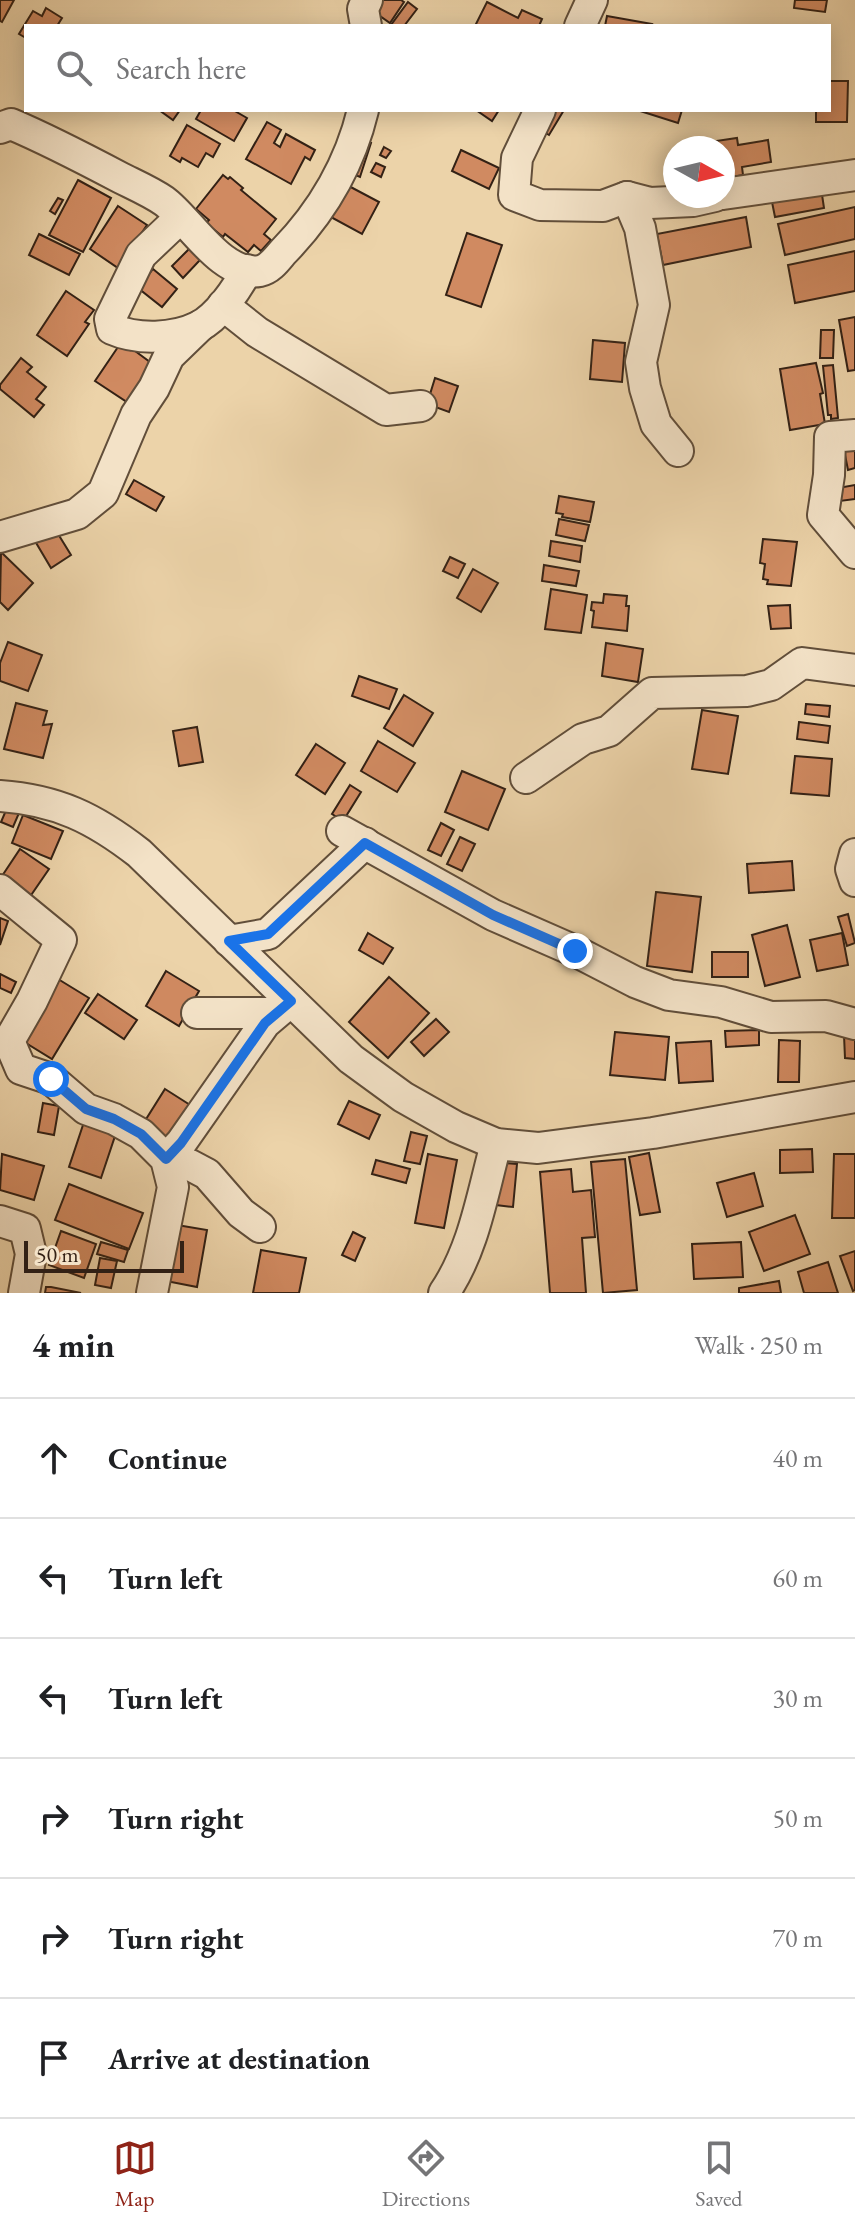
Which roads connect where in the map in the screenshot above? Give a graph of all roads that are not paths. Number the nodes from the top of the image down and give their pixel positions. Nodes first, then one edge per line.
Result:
1 (367, 0) edge
2 (592, 0) edge
3 (366, 24) edge
4 (581, 24) edge
5 (362, 112) edge
6 (539, 112) edge
7 (0, 128) edge
8 (855, 175) edge
9 (735, 192) edge
10 (627, 197) junction
11 (663, 202) edge
12 (180, 218) junction
13 (247, 270) junction
14 (223, 305) junction
15 (200, 326) junction
16 (421, 406) dead end
17 (855, 435) edge
18 (678, 451) dead end
19 (0, 537) edge
20 (855, 553) edge
21 (855, 670) edge
22 (526, 778) dead end
23 (0, 796) edge
24 (855, 854) edge
25 (855, 881) edge
26 (0, 890) edge
27 (229, 941) junction
28 (284, 1007) junction
29 (197, 1013) dead end
30 (855, 1024) edge
31 (10, 1072) edge
32 (855, 1097) edge
33 (496, 1144) junction
34 (166, 1159) junction
35 (0, 1221) edge
36 (260, 1227) dead end
37 (24, 1293) edge
38 (152, 1293) edge
39 (444, 1293) edge

1 - 3 street
2 - 4 street
5 - 13 street
6 - 10 street
7 - 12 street
8 - 9 street
10 - 11 street
10 - 18 street
12 - 13 street
12 - 15 street
13 - 14 street
14 - 15 street
14 - 16 street
15 - 19 street
17 - 20 street
21 - 22 street
23 - 27 street
24 - 25 street
26 - 31 street
27 - 28 street
27 - 30 street
28 - 29 street
28 - 33 street
28 - 34 street
31 - 34 street
32 - 33 street
33 - 39 street
34 - 36 street
34 - 38 street
35 - 37 street

